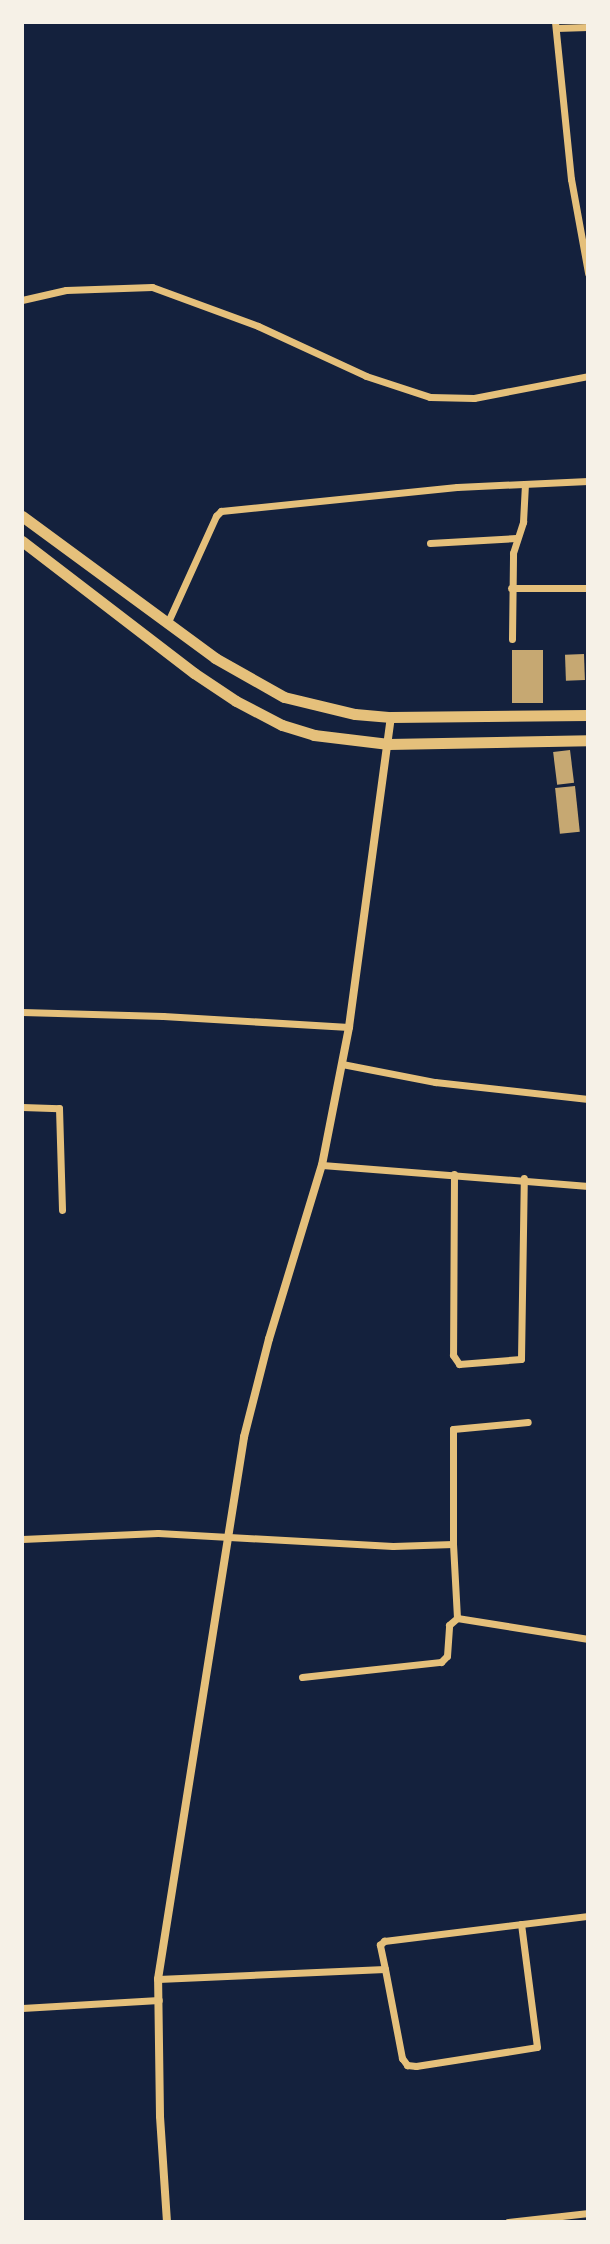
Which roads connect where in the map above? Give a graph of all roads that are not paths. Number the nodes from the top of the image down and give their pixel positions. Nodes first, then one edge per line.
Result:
1 (555, 25) edge
2 (588, 27) edge
3 (588, 273) edge
4 (22, 300) edge
5 (588, 376) edge
6 (588, 481) edge
7 (525, 484) junction
8 (22, 516) edge
9 (516, 538) junction
10 (22, 541) edge
11 (430, 543) dead end
12 (511, 588) junction
13 (588, 588) edge
14 (167, 624) junction
15 (512, 639) dead end
16 (588, 715) edge
17 (391, 717) junction
18 (588, 740) edge
19 (388, 744) junction
20 (22, 1012) edge
21 (349, 1027) junction
22 (342, 1064) junction
23 (588, 1099) edge
24 (22, 1107) edge
25 (322, 1165) junction
26 (454, 1174) junction
27 (524, 1178) junction
28 (588, 1186) edge
29 (62, 1210) dead end
30 (528, 1422) dead end
31 (227, 1536) junction
32 (22, 1539) edge
33 (453, 1544) junction
34 (457, 1618) junction
35 (588, 1639) edge
36 (302, 1677) dead end
37 (588, 1916) edge
38 (521, 1924) junction
39 (385, 1969) junction
40 (158, 1979) junction
41 (159, 2000) junction
42 (22, 2008) edge
43 (588, 2213) edge
44 (553, 2220) edge
45 (167, 2222) edge
46 (508, 2222) edge

1 - 2 street
1 - 3 street
4 - 5 street
6 - 7 street
7 - 9 street
7 - 14 street
8 - 14 highway
9 - 11 street
9 - 12 street
10 - 19 highway
12 - 13 street
12 - 15 street
14 - 17 highway
16 - 17 highway
17 - 19 street
18 - 19 highway
19 - 21 street
20 - 21 street
21 - 22 street
22 - 23 street
22 - 25 street
24 - 29 street
25 - 26 street
25 - 31 street
26 - 27 street
26 - 27 street
27 - 28 street
30 - 33 street
31 - 32 street
31 - 33 street
31 - 40 street
33 - 34 street
34 - 35 street
34 - 36 street
37 - 38 street
38 - 39 street
38 - 39 street
39 - 40 street
40 - 41 street
41 - 42 street
41 - 45 street
43 - 44 street
44 - 46 street

